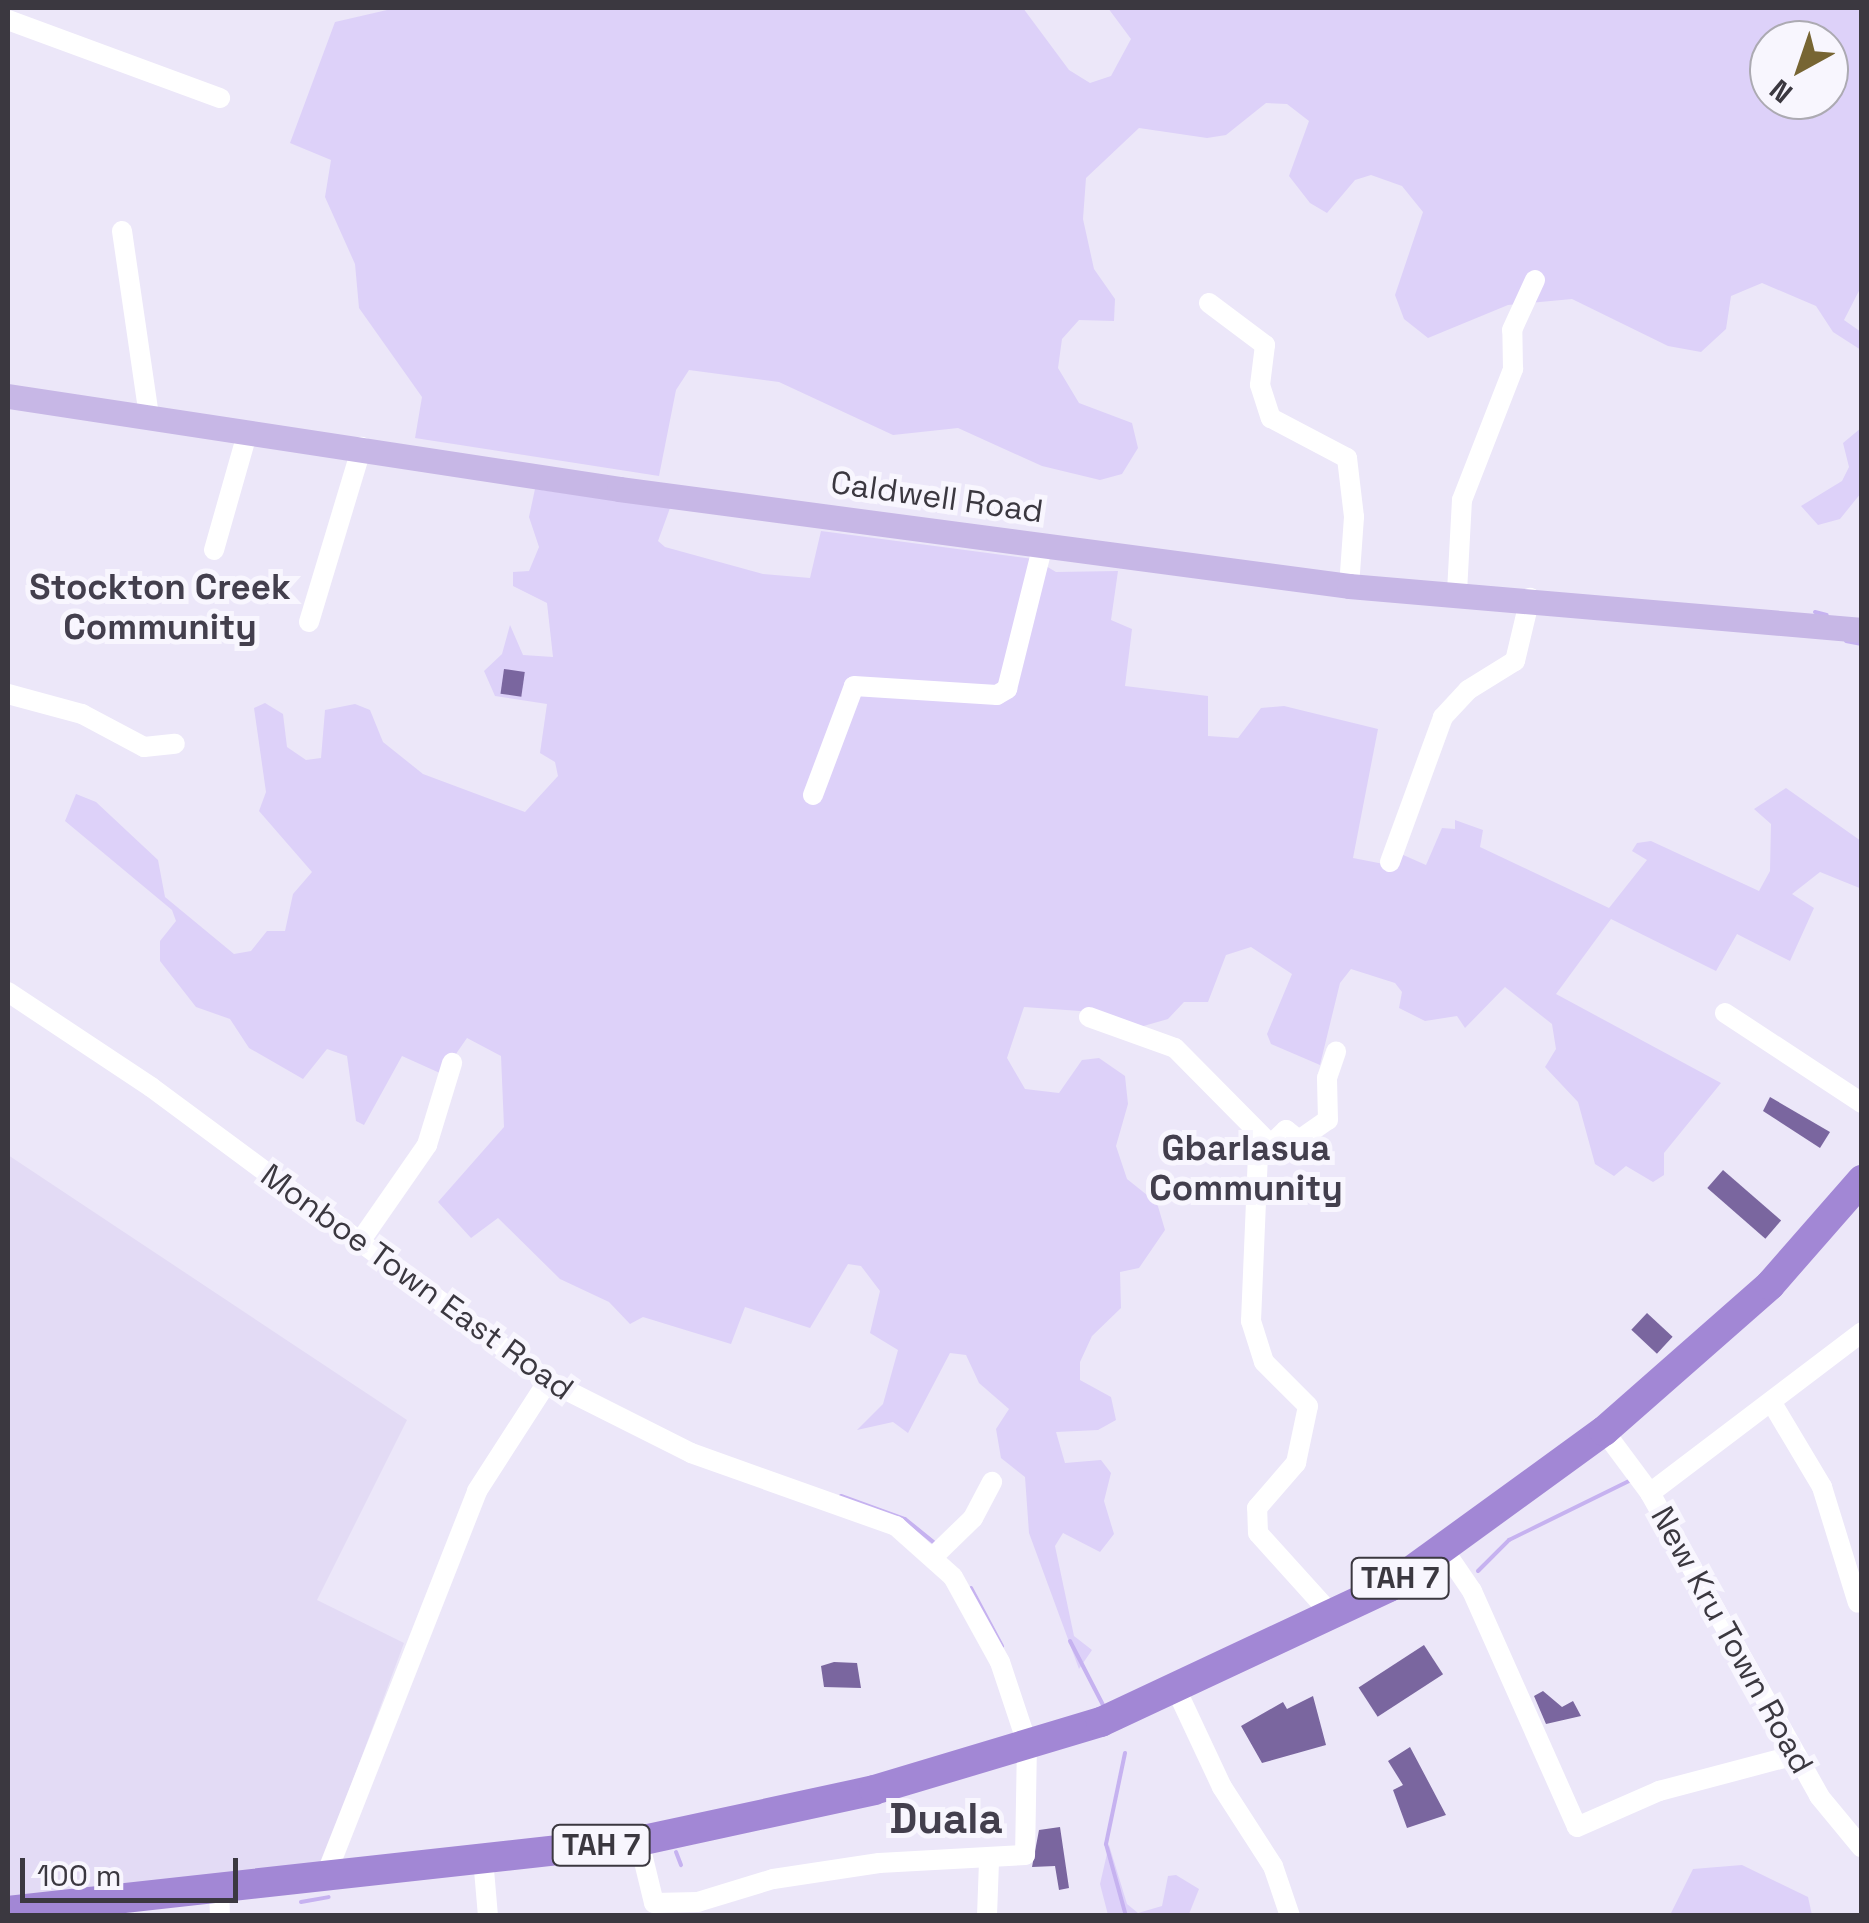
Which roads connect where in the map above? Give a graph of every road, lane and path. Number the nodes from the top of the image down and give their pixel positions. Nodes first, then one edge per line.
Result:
1 (10, 8) edge
2 (8, 23) edge
3 (220, 98) dead end
4 (122, 232) dead end
5 (1535, 280) dead end
6 (1209, 303) dead end
7 (8, 384) edge
8 (20, 398) edge
9 (149, 415) junction
10 (248, 431) junction
11 (362, 447) junction
12 (1043, 545) junction
13 (214, 550) dead end
14 (1349, 586) junction
15 (1456, 592) junction
16 (1530, 598) junction
17 (310, 622) dead end
18 (1862, 630) edge
19 (8, 694) edge
20 (175, 744) dead end
21 (813, 795) dead end
22 (1390, 862) dead end
23 (8, 992) edge
24 (1725, 1013) dead end
25 (1088, 1017) dead end
26 (1336, 1052) dead end
27 (452, 1063) dead end
28 (1862, 1103) edge
29 (1270, 1144) junction
30 (1862, 1180) edge
31 (361, 1240) junction
32 (1862, 1332) edge
33 (548, 1380) junction
34 (1772, 1403) junction
35 (1604, 1430) junction
36 (992, 1482) dead end
37 (1650, 1493) junction
38 (1440, 1544) junction
39 (935, 1555) junction
40 (1858, 1604) dead end
41 (1332, 1616) junction
42 (1177, 1692) junction
43 (1027, 1743) junction
44 (1795, 1754) junction
45 (639, 1841) junction
46 (1862, 1848) edge
47 (484, 1858) junction
48 (989, 1862) junction
49 (324, 1880) junction
50 (220, 1902) edge
51 (671, 1909) edge
52 (8, 1912) edge
53 (488, 1916) edge
54 (987, 1916) edge
55 (1290, 1916) edge

1 - 2 street
2 - 3 street
4 - 9 street
5 - 15 street
6 - 14 street
7 - 8 street
8 - 9 main road, Caldwell Road
9 - 10 main road, Caldwell Road
10 - 11 main road, Caldwell Road
10 - 13 street
11 - 12 main road, Caldwell Road
11 - 17 street
12 - 14 main road, Caldwell Road
12 - 21 street
14 - 15 main road, Caldwell Road
15 - 16 main road, Caldwell Road
16 - 18 main road, Caldwell Road
16 - 22 street
19 - 20 street
23 - 31 street, Monboe Town East Road
24 - 28 street
25 - 29 street
26 - 29 street
27 - 31 street
29 - 41 street
30 - 35 highway, TAH 7
31 - 33 street, Monboe Town East Road
32 - 34 street
33 - 39 street, Monboe Town East Road
33 - 49 street
34 - 37 street
34 - 40 street
35 - 37 street, New Kru Town Road
35 - 38 highway, TAH 7
36 - 39 street
37 - 44 street, New Kru Town Road
38 - 41 highway, TAH 7
38 - 44 street
39 - 43 street, Monboe Town East Road
41 - 42 highway, TAH 7
42 - 43 highway, TAH 7
42 - 55 street
43 - 45 highway, TAH 7
43 - 48 street
44 - 46 street, New Kru Town Road
45 - 47 highway, TAH 7
45 - 51 street
47 - 49 highway, TAH 7
47 - 53 street
48 - 51 street
48 - 54 street
49 - 50 highway, TAH 7
50 - 52 highway, TAH 7

